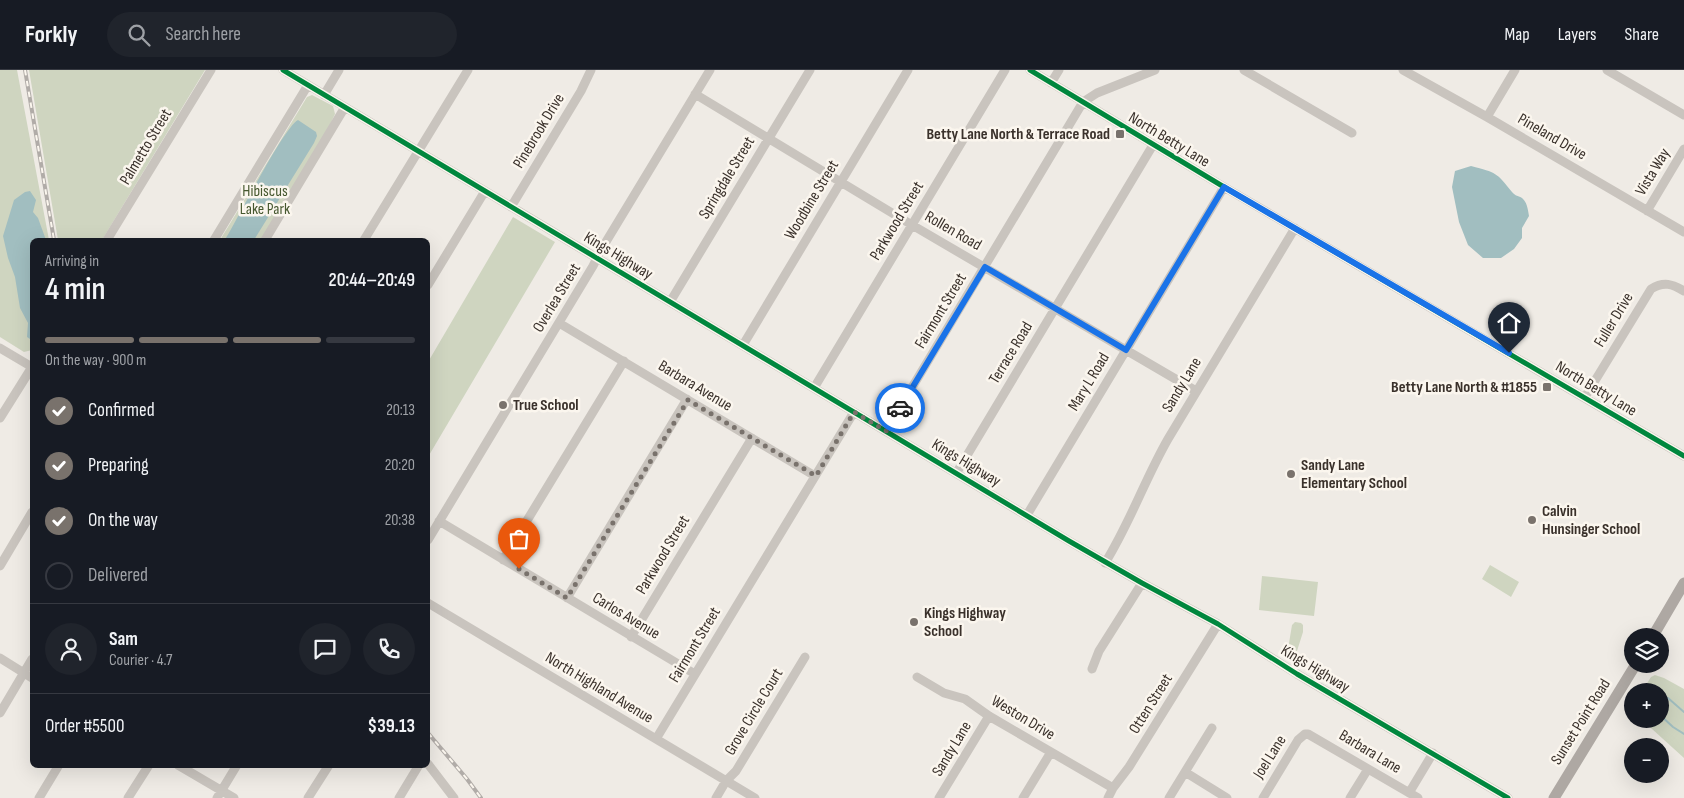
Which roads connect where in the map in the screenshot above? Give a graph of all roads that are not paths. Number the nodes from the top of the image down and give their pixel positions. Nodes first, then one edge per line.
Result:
1 (211, 70) edge
2 (283, 70) edge
3 (339, 70) edge
4 (468, 70) edge
5 (591, 70) edge
6 (710, 70) edge
7 (810, 70) edge
8 (908, 70) edge
9 (1005, 70) edge
10 (1030, 70) edge
11 (1059, 70) edge
12 (1155, 70) edge
13 (1244, 70) edge
14 (1403, 70) edge
15 (1515, 70) edge
16 (1607, 70) edge
17 (1051, 83) junction
18 (308, 84) junction
19 (324, 94) junction
20 (695, 94) junction
21 (1083, 102) junction
22 (345, 107) junction
23 (1684, 115) edge
24 (1487, 117) junction
25 (1352, 133) dead end
26 (769, 138) junction
27 (1153, 146) junction
28 (1684, 150) edge
29 (418, 152) junction
30 (841, 181) junction
31 (1224, 187) junction
32 (485, 191) junction
33 (511, 207) junction
34 (1647, 211) junction
35 (912, 225) junction
36 (1295, 228) junction
37 (1684, 232) edge
38 (109, 238) edge
39 (215, 238) edge
40 (266, 238) edge
41 (365, 238) edge
42 (597, 259) junction
43 (985, 267) junction
44 (430, 282) edge
45 (1684, 291) edge
46 (670, 302) junction
47 (1056, 308) junction
48 (559, 323) junction
49 (743, 345) junction
50 (0, 348) edge
51 (1126, 350) junction
52 (624, 361) junction
53 (30, 366) edge
54 (30, 370) edge
55 (814, 388) junction
56 (1196, 391) junction
57 (1585, 397) junction
58 (688, 400) junction
59 (854, 412) junction
60 (0, 418) edge
61 (886, 431) junction
62 (752, 438) junction
63 (1683, 452) edge
64 (957, 472) junction
65 (816, 476) junction
66 (30, 515) edge
67 (1027, 515) junction
68 (439, 521) junction
69 (430, 537) edge
70 (503, 560) junction
71 (1106, 563) junction
72 (0, 566) edge
73 (1142, 583) junction
74 (1684, 583) edge
75 (567, 598) junction
76 (430, 604) edge
77 (1218, 624) junction
78 (1658, 628) edge
79 (631, 637) junction
80 (805, 657) dead end
81 (0, 658) edge
82 (1092, 669) dead end
83 (1630, 673) edge
84 (695, 674) junction
85 (28, 675) edge
86 (917, 677) dead end
87 (0, 713) edge
88 (989, 716) junction
89 (1212, 728) dead end
90 (1305, 734) joint
91 (656, 739) junction
92 (1051, 752) junction
93 (1433, 754) junction
94 (430, 767) edge
95 (57, 768) edge
96 (147, 768) edge
97 (182, 768) edge
98 (235, 768) edge
99 (327, 768) edge
100 (417, 768) edge
101 (1368, 769) junction
102 (1185, 772) junction
103 (726, 781) junction
104 (1113, 788) junction
105 (1409, 793) junction
106 (219, 794) edge
107 (39, 798) edge
108 (128, 798) edge
109 (234, 798) edge
110 (308, 798) edge
111 (399, 798) edge
112 (454, 798) edge
113 (716, 798) edge
114 (755, 798) edge
115 (940, 798) edge
116 (1023, 798) edge
117 (1108, 798) edge
118 (1169, 798) edge
119 (1227, 798) edge
120 (1263, 798) edge
121 (1350, 798) edge
122 (1418, 798) edge
123 (1508, 798) edge
124 (1554, 798) edge

1 - 38 street, Palmetto Street
2 - 18 street, Kings Highway
3 - 19 street
4 - 29 street
5 - 33 street, Pinebrook Drive
6 - 20 street, Overlea Street
7 - 26 street, Springdale Street
8 - 30 street, Woodbine Street
9 - 35 street, Parkwood Street
10 - 17 street, North Betty Lane
11 - 17 street
12 - 21 street
13 - 25 street
14 - 24 street, Pineland Drive
15 - 24 street
16 - 23 street
17 - 21 street, North Betty Lane
18 - 19 street, Kings Highway
18 - 39 street
19 - 22 street, Kings Highway
20 - 26 street, Rollen Road
20 - 42 street, Overlea Street
21 - 27 street, North Betty Lane
21 - 43 street, Fairmont Street
22 - 29 street, Kings Highway
22 - 40 street
24 - 34 street, Pineland Drive
26 - 30 street, Rollen Road
26 - 46 street, Springdale Street
27 - 31 street, North Betty Lane
27 - 47 street, Terrace Road
28 - 34 street, Vista Way
29 - 32 street, Kings Highway
29 - 41 street
30 - 35 street, Rollen Road
30 - 49 street, Woodbine Street
31 - 36 street, North Betty Lane
31 - 51 street, Mary L Road
32 - 33 street, Kings Highway
32 - 44 street
33 - 42 street, Kings Highway
34 - 37 street, Pineland Drive
35 - 43 street, Rollen Road
35 - 55 street, Parkwood Street
36 - 56 street, Sandy Lane
36 - 57 street, North Betty Lane
42 - 46 street, Kings Highway
42 - 48 street, Overlea Street
43 - 47 street, Rollen Road
43 - 61 street, Fairmont Street
45 - 57 street, Fuller Drive
46 - 49 street, Kings Highway
47 - 51 street, Rollen Road
47 - 64 street, Terrace Road
48 - 52 street, Barbara Avenue
48 - 68 street, Overlea Street
49 - 55 street, Kings Highway
50 - 53 street
51 - 56 street, Rollen Road
51 - 67 street, Mary L Road
52 - 58 street, Barbara Avenue
52 - 70 street
54 - 60 street
55 - 59 street, Kings Highway
56 - 71 street, Sandy Lane
57 - 63 street, North Betty Lane
58 - 62 street, Barbara Avenue
58 - 75 street
59 - 61 street, Kings Highway
59 - 65 street, Fairmont Street
61 - 64 street, Kings Highway
62 - 65 street, Barbara Avenue
62 - 79 street, Parkwood Street
64 - 67 street, Kings Highway
65 - 84 street, Fairmont Street
66 - 72 street
67 - 71 street, Kings Highway
68 - 69 street, Overlea Street
68 - 70 street, Carlos Avenue
70 - 75 street, Carlos Avenue
71 - 73 street, Kings Highway
73 - 77 street, Kings Highway
73 - 82 street
74 - 78 main road
75 - 79 street, Carlos Avenue
76 - 91 street, North Highland Avenue
77 - 93 street, Kings Highway
77 - 104 street, Otten Street
79 - 84 street, Carlos Avenue
80 - 103 street, Grove Circle Court
81 - 85 street
83 - 124 main road, Sunset Point Road
84 - 91 street, Fairmont Street
85 - 87 street
86 - 88 street, Weston Drive
88 - 92 street, Weston Drive
88 - 115 street, Sandy Lane
89 - 102 street
90 - 101 street, Barbara Lane
90 - 120 street, Joel Lane
91 - 103 street, North Highland Avenue
92 - 104 street, Weston Drive
92 - 116 street
93 - 105 street
93 - 123 street, Kings Highway
94 - 112 street
95 - 107 street
96 - 108 street
97 - 106 street
98 - 106 street
99 - 110 street
100 - 111 street
101 - 105 street, Barbara Lane
101 - 121 street
102 - 118 street
102 - 119 street
103 - 113 street, Grove Circle Court
103 - 114 street, North Highland Avenue
104 - 117 street, Otten Street
105 - 122 street, Barbara Lane
106 - 109 street

